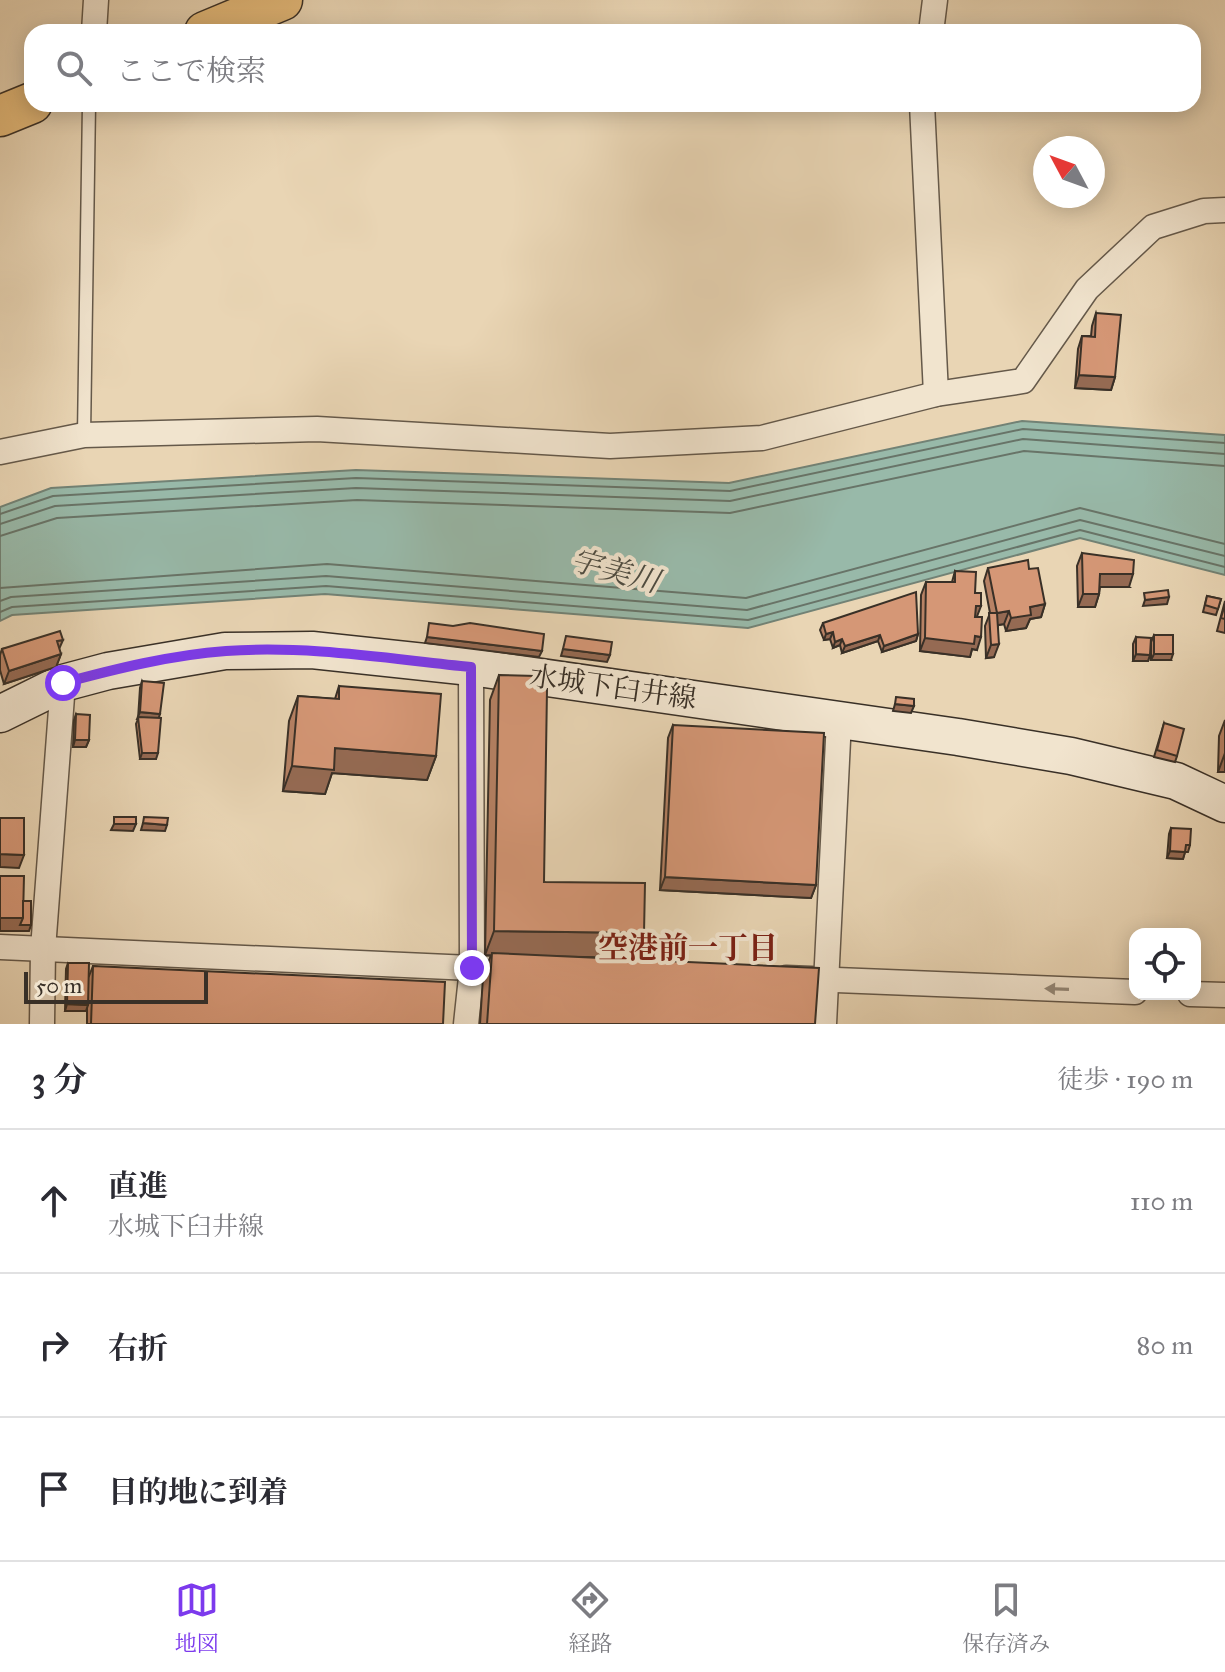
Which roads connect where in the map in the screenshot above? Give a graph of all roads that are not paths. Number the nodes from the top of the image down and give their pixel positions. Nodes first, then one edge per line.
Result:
1 (96, 0) edge
2 (282, 0) edge
3 (935, 0) edge
4 (94, 24) edge
5 (224, 24) edge
6 (932, 24) edge
7 (24, 106) edge
8 (89, 112) edge
9 (922, 112) edge
10 (0, 116) edge
11 (1225, 210) edge
12 (936, 394) junction
13 (84, 435) junction
14 (0, 452) edge
15 (471, 667) junction
16 (63, 683) junction
17 (0, 714) edge
18 (839, 720) junction
19 (1225, 804) edge
20 (0, 947) edge
21 (43, 949) junction
22 (472, 968) junction
23 (533, 970) edge
24 (765, 978) edge
25 (827, 980) junction
26 (1129, 992) edge
27 (1201, 994) edge
28 (1225, 995) edge
29 (42, 1024) edge
30 (466, 1024) edge
31 (824, 1024) edge

1 - 4 street
2 - 5 main road
3 - 6 street
7 - 10 main road
8 - 13 lane
9 - 12 street
11 - 12 street
12 - 13 street
13 - 14 street
15 - 16 main road, 水城下臼井線
15 - 18 main road, 水城下臼井線
15 - 22 street
16 - 17 main road, 水城下臼井線
16 - 21 street
18 - 19 main road, 水城下臼井線
18 - 25 street
20 - 21 street
21 - 22 street
21 - 29 street
22 - 23 street
22 - 30 street
24 - 25 street
26 -> 25 street
25 - 31 street
27 - 28 street

